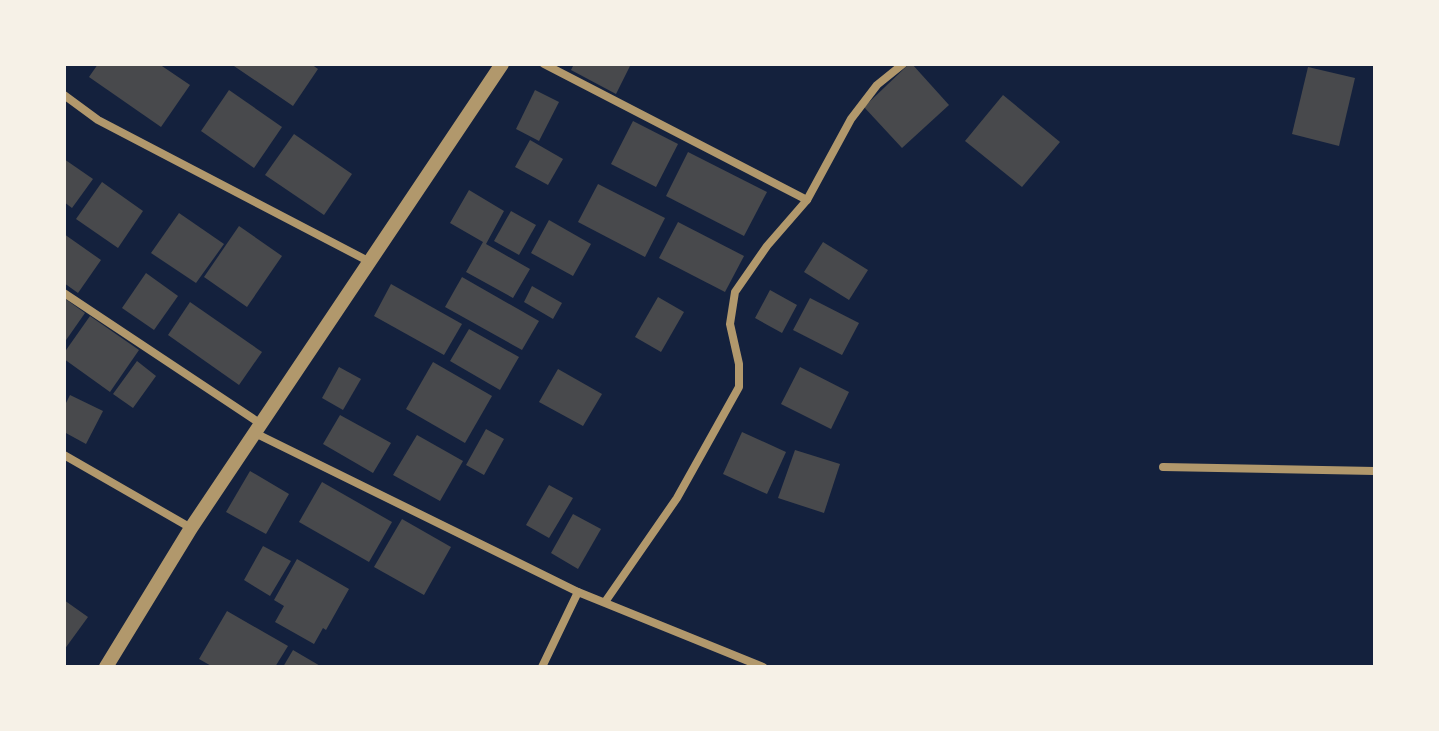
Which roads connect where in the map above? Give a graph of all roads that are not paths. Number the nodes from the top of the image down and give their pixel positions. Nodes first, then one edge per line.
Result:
1 (502, 64) edge
2 (544, 64) edge
3 (903, 64) edge
4 (64, 95) edge
5 (807, 200) junction
6 (370, 262) junction
7 (64, 293) edge
8 (258, 428) junction
9 (64, 455) edge
10 (1163, 467) dead end
11 (1375, 471) edge
12 (191, 528) junction
13 (578, 592) junction
14 (605, 602) junction
15 (106, 667) edge
16 (542, 667) edge
17 (763, 667) edge

1 - 6 street
2 - 5 street
3 - 5 street
4 - 6 street
5 - 14 street
6 - 8 street
7 - 8 street
8 - 12 street
8 - 13 street
9 - 12 street
10 - 11 street
12 - 15 street
13 - 14 street
13 - 16 street
14 - 17 street

